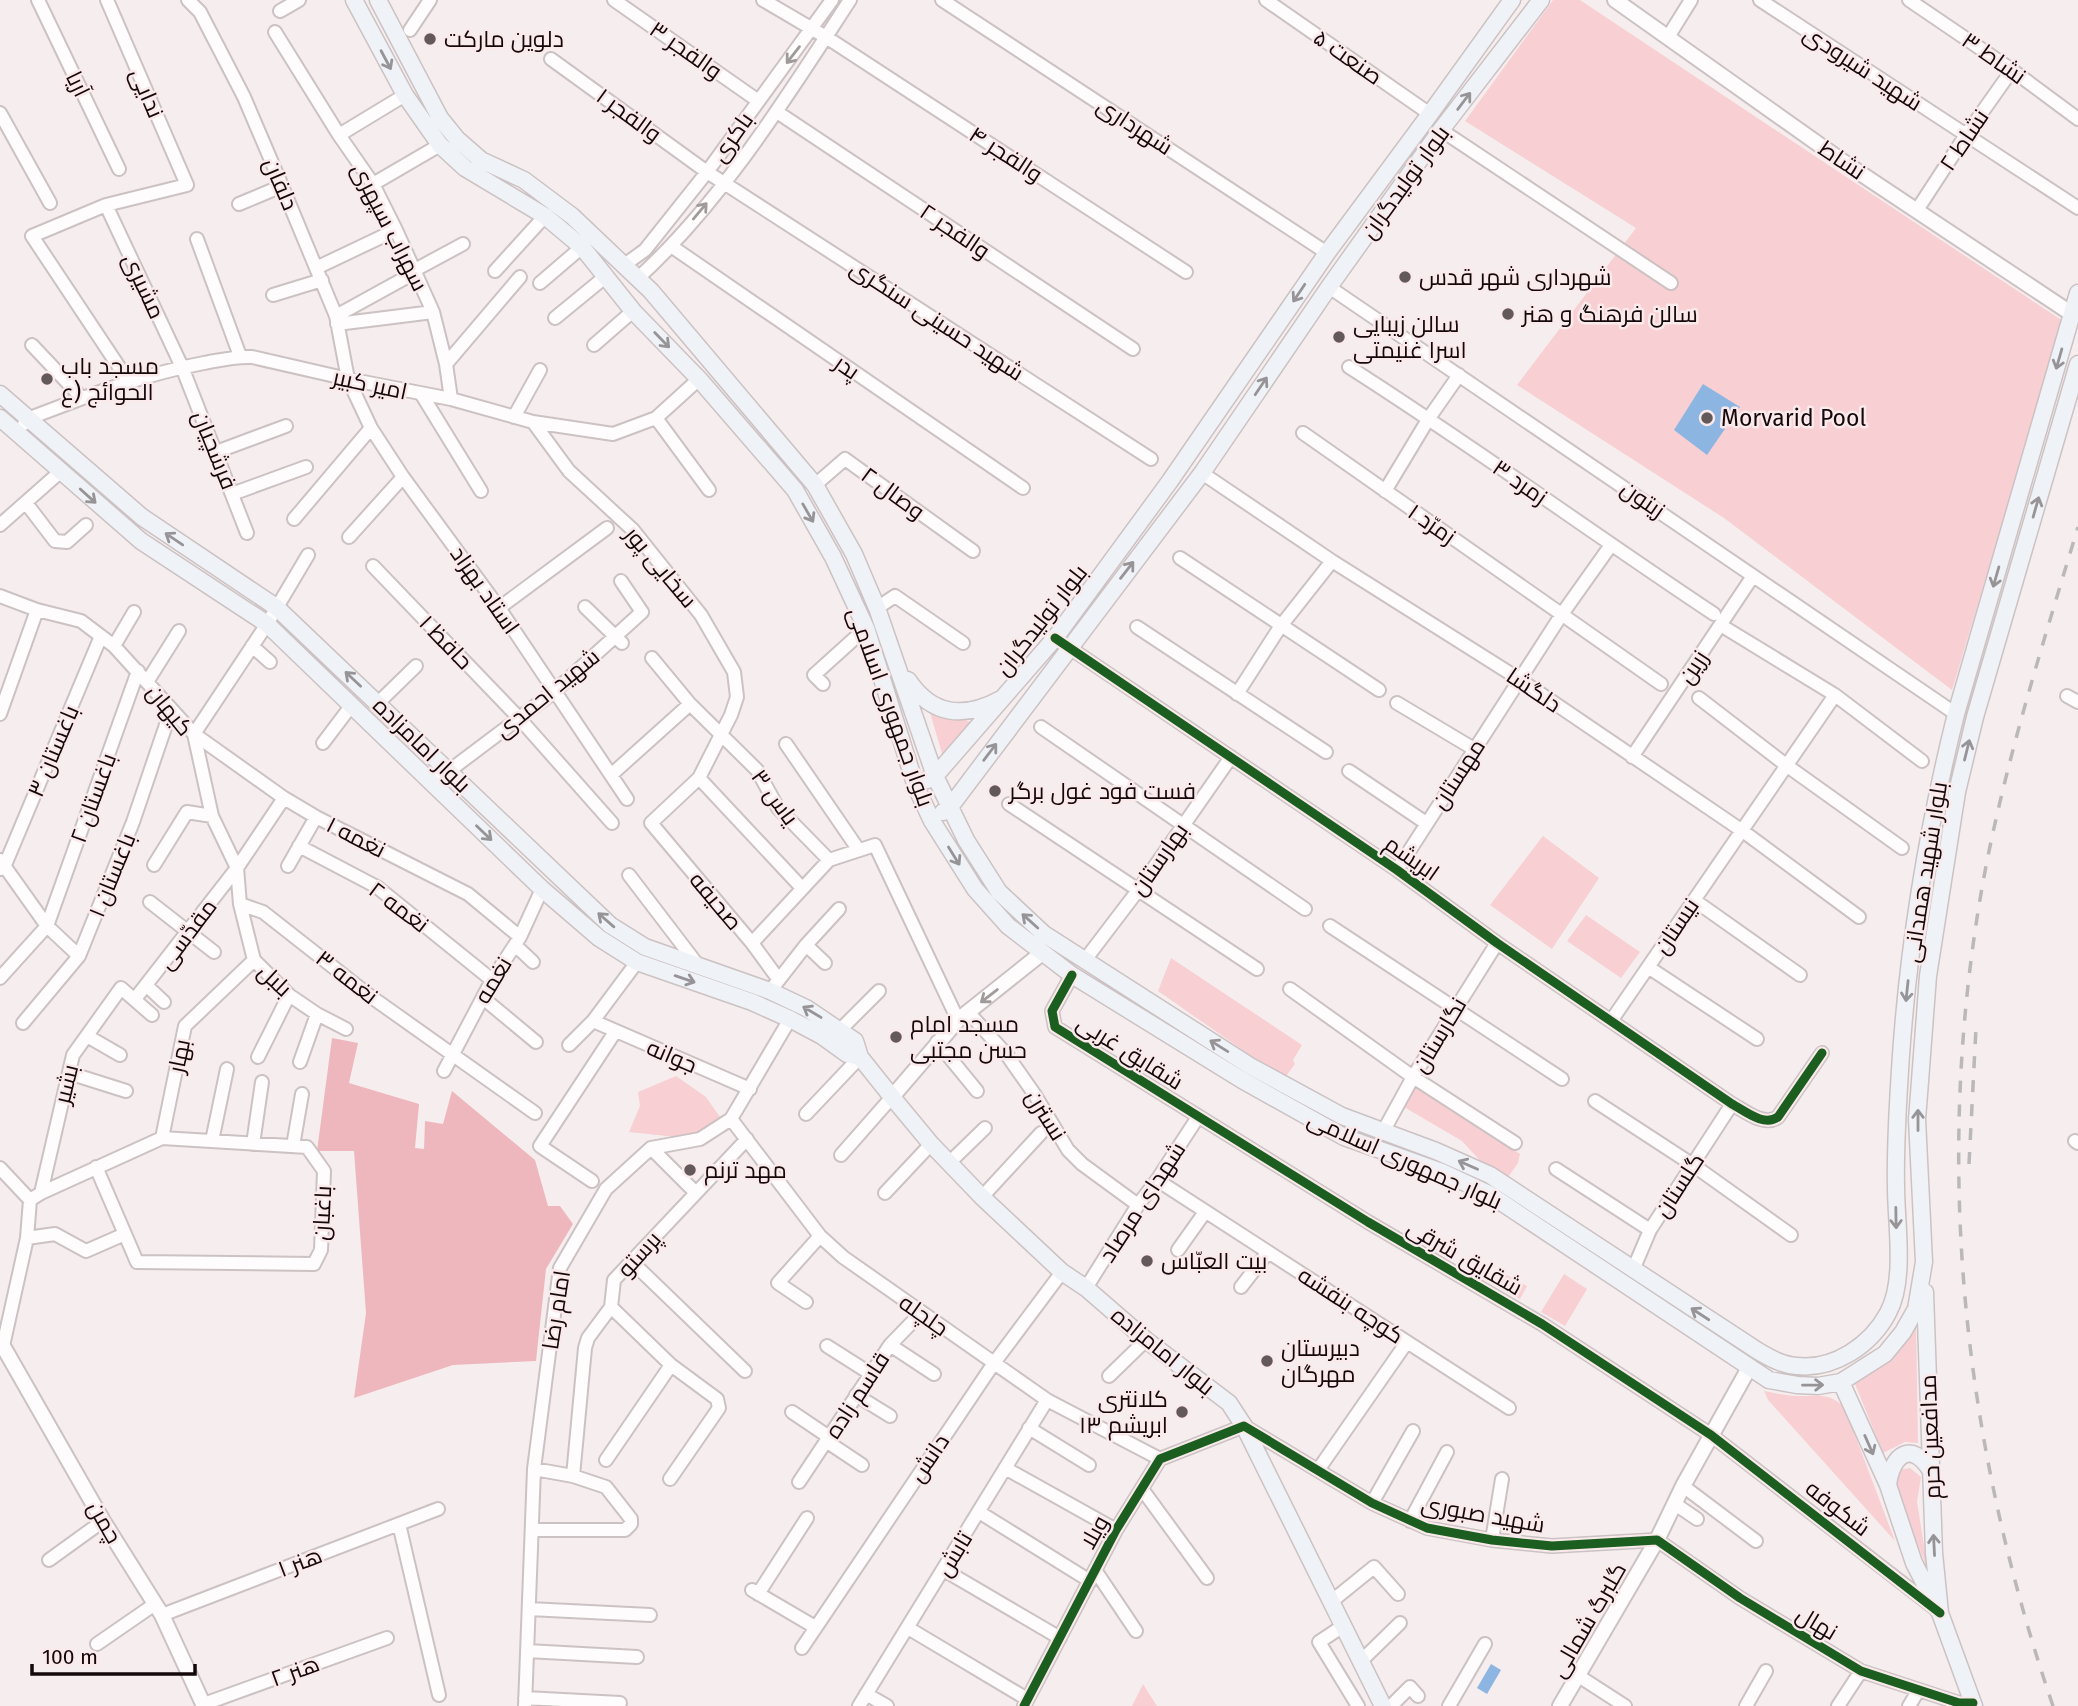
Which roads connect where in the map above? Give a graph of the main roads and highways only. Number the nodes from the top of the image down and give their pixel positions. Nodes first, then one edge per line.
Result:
1 (354, 0) edge
2 (378, 0) edge
3 (1512, 0) edge
4 (1541, 0) edge
5 (651, 291) junction
6 (2078, 293) edge
7 (633, 311) junction
8 (2078, 363) edge
9 (0, 394) edge
10 (0, 418) edge
11 (1062, 643) junction
12 (895, 661) junction
13 (1006, 696) junction
14 (935, 776) junction
15 (916, 787) junction
16 (950, 807) junction
17 (932, 821) junction
18 (860, 1057) junction
19 (1246, 1073) junction
20 (1899, 1093) junction
21 (1919, 1094) junction
22 (1924, 1262) junction
23 (1758, 1351) junction
24 (1748, 1367) junction
25 (1841, 1382) junction
26 (1931, 1471) junction
27 (1888, 1485) junction
28 (1940, 1613) junction
29 (1966, 1705) edge
30 (1383, 1706) edge

1 -> 7 main road, بلوار جمهوری اسلامی
2 - 5 main road, بلوار جمهوری اسلامی
3 -> 11 main road, بلوار تولیدگران
11 -> 4 main road, بلوار تولیدگران
5 - 7 main road
5 - 12 main road, بلوار جمهوری اسلامی
6 -> 20 main road, بلوار شهید همدانی
7 -> 15 main road, بلوار جمهوری اسلامی
21 -> 8 main road, بلوار شهید همدانی
18 -> 9 main road, بلوار امامزاده
10 -> 18 main road, بلوار امامزاده
11 - 13 main road, بلوار تولیدگران
16 -> 11 main road, بلوار تولیدگران
12 - 13 main road
12 - 14 main road, بلوار جمهوری اسلامی
13 - 14 main road, بلوار تولیدگران
14 - 15 main road, بلوار تولیدگران
14 - 16 main road, بلوار جمهوری اسلامی
15 - 17 main road, بلوار جمهوری اسلامی
16 - 17 main road, بلوار تولیدگران
19 -> 16 main road, بلوار جمهوری اسلامی
17 -> 19 main road, بلوار جمهوری اسلامی
18 - 30 main road, بلوار امامزاده
23 -> 19 main road, بلوار جمهوری اسلامی
19 - 24 main road, بلوار جمهوری اسلامی
20 - 21 main road
20 -> 23 main road, بلوار شهید همدانی
22 -> 21 main road, بلوار شهید همدانی
22 - 25 main road, بلوار شهید همدانی
22 - 26 main road, مدافعین حرم
23 - 24 main road
24 -> 25 main road, بلوار شهید همدانی
25 -> 27 main road, مدافعین حرم
26 - 27 main road
28 -> 26 main road, مدافعین حرم
27 - 28 main road, مدافعین حرم
28 - 29 main road, مدافعین حرم

